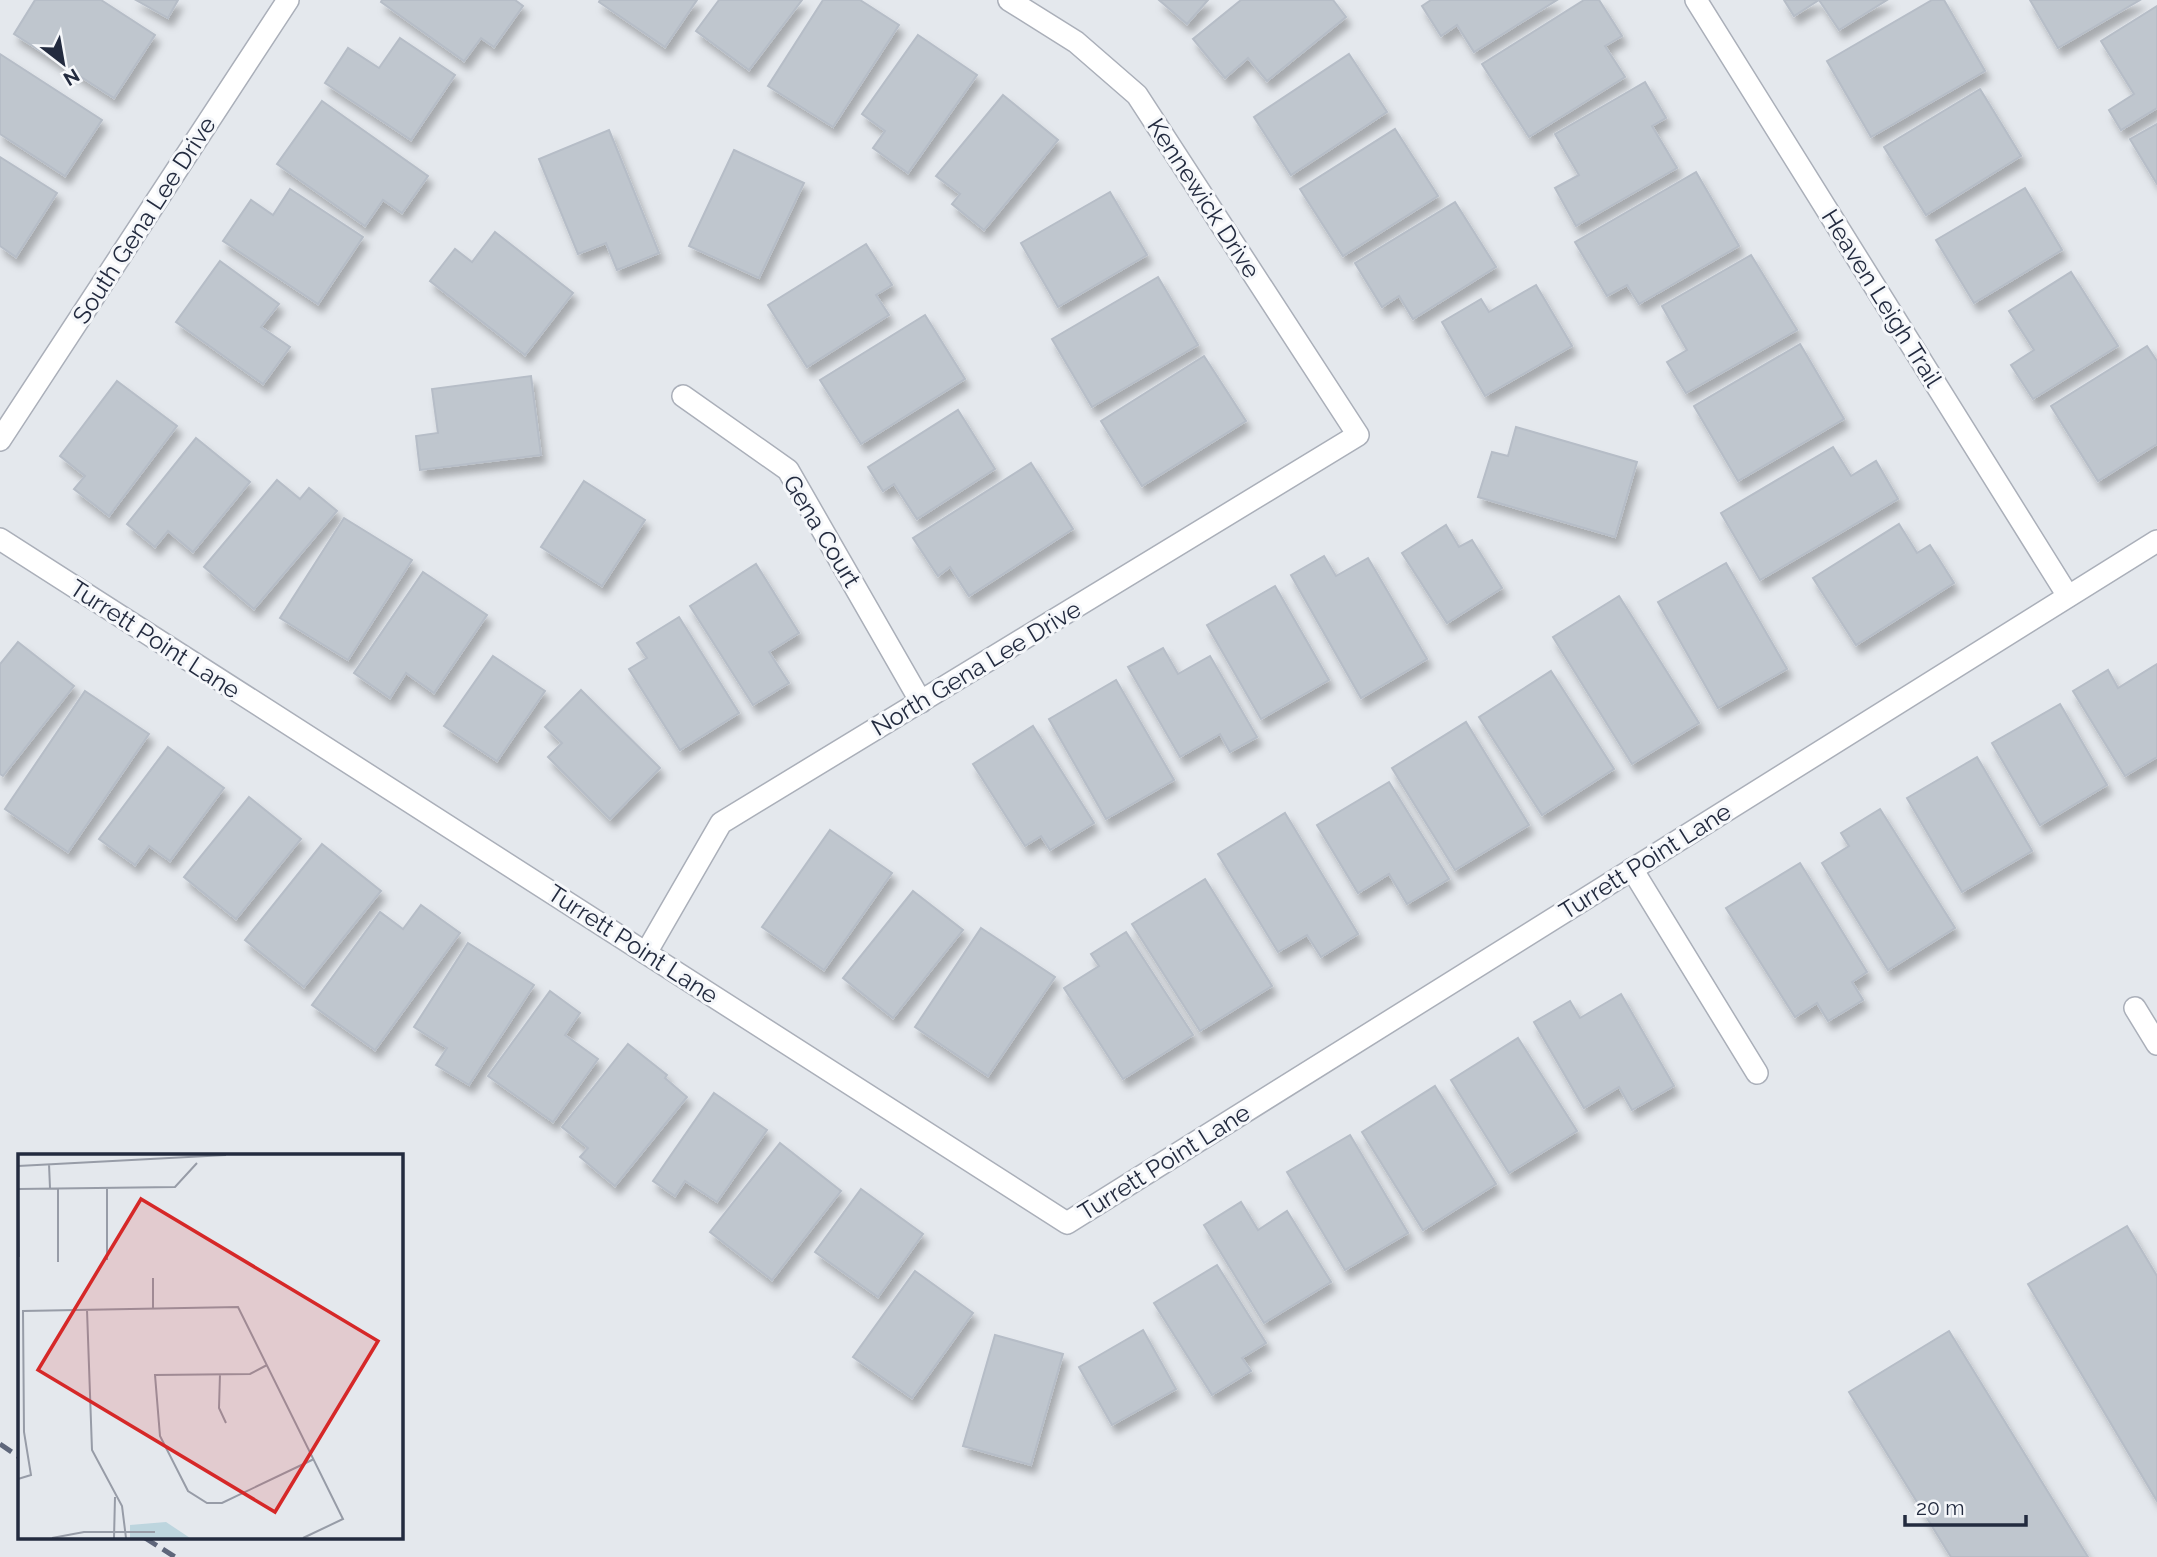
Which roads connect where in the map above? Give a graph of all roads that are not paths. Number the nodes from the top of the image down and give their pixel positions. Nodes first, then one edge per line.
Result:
1 (288, 0) edge
2 (1009, 0) edge
3 (1696, 0) edge
4 (683, 397) dead end
5 (1358, 435) joint
6 (0, 440) edge
7 (0, 539) edge
8 (2157, 541) edge
9 (2068, 596) junction
10 (921, 702) junction
11 (1632, 869) junction
12 (646, 953) junction
13 (2135, 1008) dead end
14 (2157, 1044) edge
15 (1757, 1073) dead end

1 - 6 street, South Gena Lee Drive
2 - 5 street, Kennewick Drive
3 - 9 street, Heaven Leigh Trail
4 - 10 street, Gena Court
5 - 10 street, North Gena Lee Drive
7 - 12 street, Turrett Point Lane
8 - 9 street, Turrett Point Lane
9 - 11 street, Turrett Point Lane
10 - 12 street, North Gena Lee Drive
11 - 12 street, Turrett Point Lane
11 - 15 street
13 - 14 street

